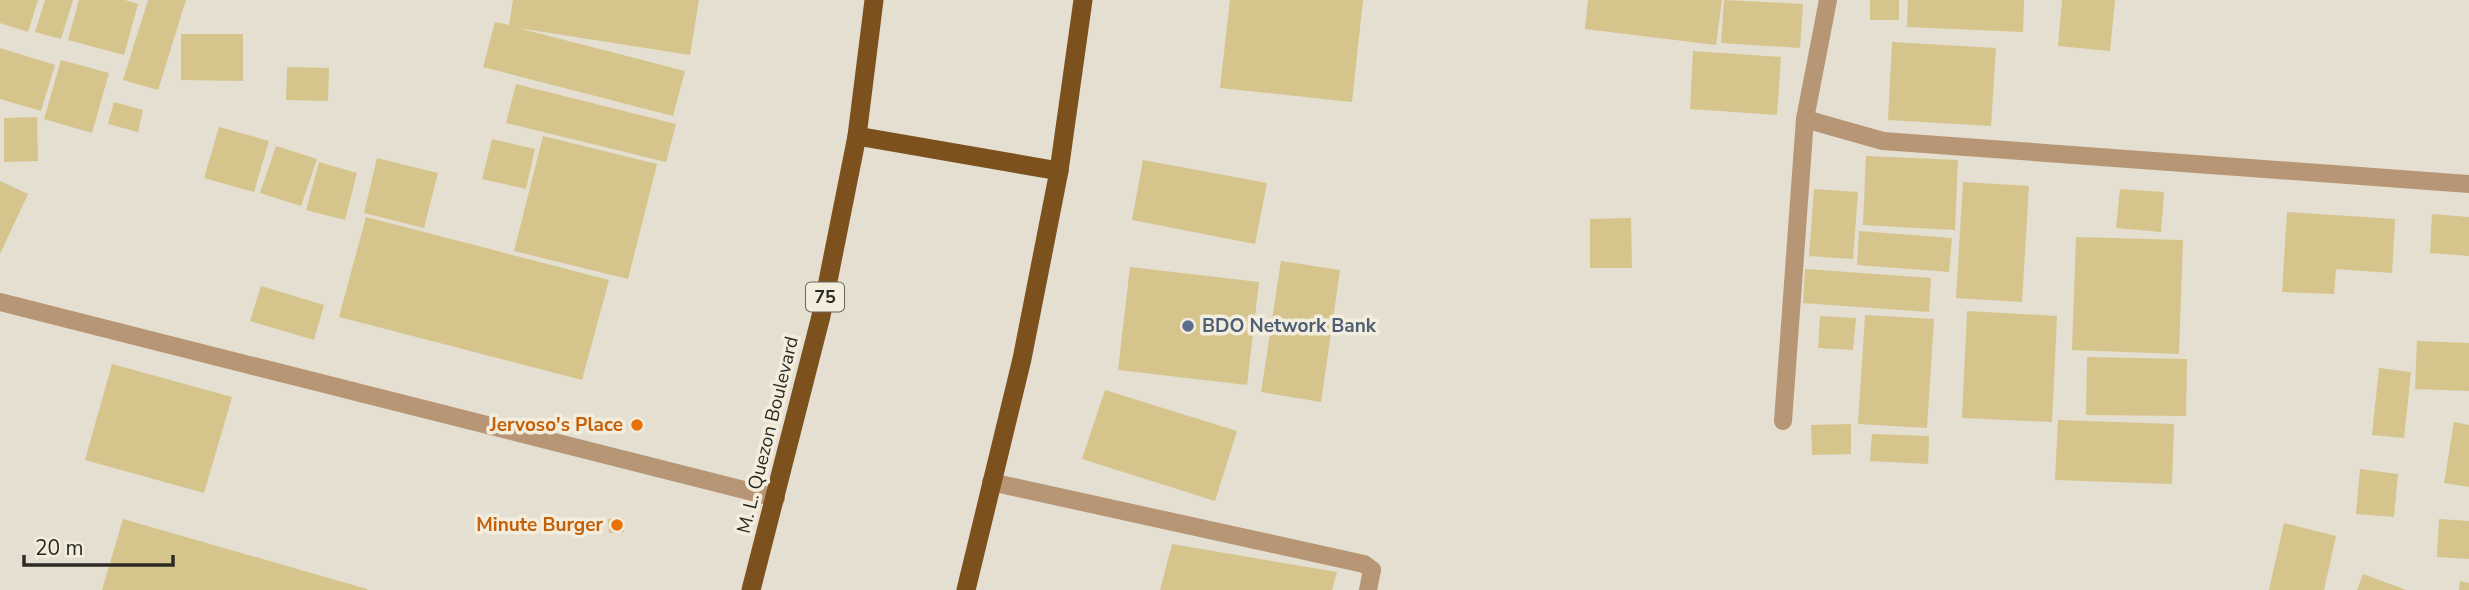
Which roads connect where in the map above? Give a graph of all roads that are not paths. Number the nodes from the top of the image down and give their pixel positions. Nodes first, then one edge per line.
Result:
1 (874, 0) edge
2 (1083, 0) edge
3 (1828, 0) edge
4 (1805, 120) junction
5 (857, 136) junction
6 (1059, 171) junction
7 (2469, 184) edge
8 (0, 302) edge
9 (1783, 421) dead end
10 (990, 482) junction
11 (776, 498) junction
12 (751, 590) edge
13 (966, 590) edge
14 (1368, 590) edge

1 - 5 highway, M. L. Quezon Boulevard / 75
2 - 6 highway
3 - 4 street
4 - 7 street
4 - 9 street
5 - 6 highway
5 - 11 highway, M. L. Quezon Boulevard / 75
6 - 10 highway
8 - 11 street
10 - 13 highway
10 - 14 street
11 - 12 highway, M. L. Quezon Boulevard / 75

